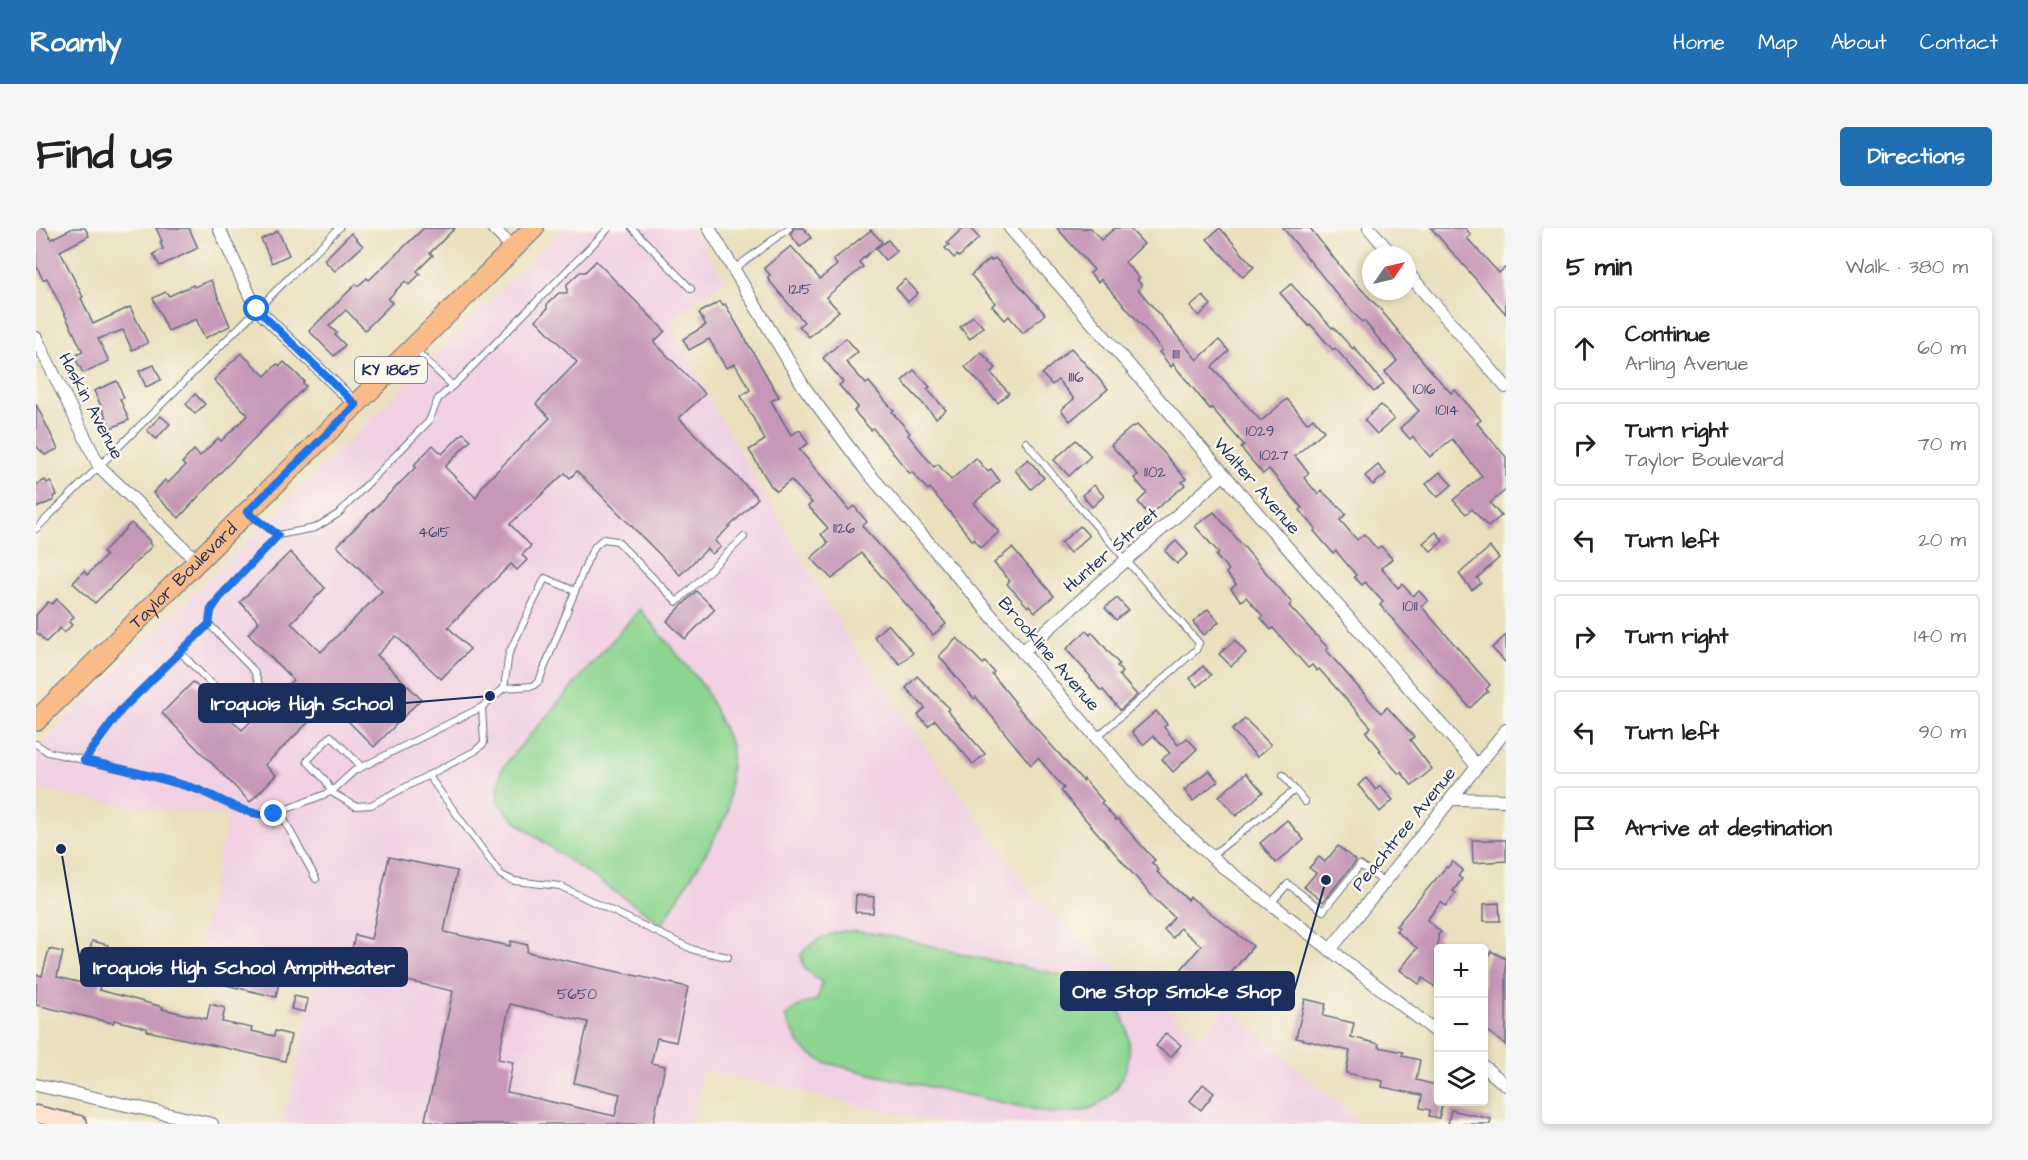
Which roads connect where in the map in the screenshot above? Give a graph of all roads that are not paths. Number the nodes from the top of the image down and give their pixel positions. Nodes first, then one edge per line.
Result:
1 (219, 228) edge
2 (493, 228) edge
3 (534, 228) edge
4 (609, 228) edge
5 (632, 228) edge
6 (709, 228) edge
7 (789, 228) edge
8 (1010, 228) edge
9 (1369, 228) edge
10 (336, 229) edge
11 (1384, 246) edge
12 (514, 249) junction
13 (734, 269) junction
14 (1416, 282) edge
15 (691, 289) dead end
16 (257, 309) junction
17 (36, 338) edge
18 (413, 348) junction
19 (452, 385) junction
20 (1506, 387) edge
21 (356, 405) junction
22 (1026, 442) dead end
23 (99, 466) junction
24 (1223, 475) junction
25 (247, 512) junction
26 (36, 529) edge
27 (278, 535) junction
28 (744, 537) dead end
29 (1127, 560) junction
30 (198, 562) junction
31 (575, 591) junction
32 (209, 624) junction
33 (180, 652) junction
34 (1022, 652) junction
35 (504, 688) junction
36 (482, 707) junction
37 (36, 720) edge
38 (1506, 730) edge
39 (1096, 738) junction
40 (36, 744) edge
41 (84, 760) junction
42 (1477, 766) junction
43 (362, 767) junction
44 (428, 775) junction
45 (1283, 775) dead end
46 (1295, 790) junction
47 (331, 792) junction
48 (1452, 799) junction
49 (1506, 800) edge
50 (1305, 802) dead end
51 (280, 812) junction
52 (1211, 856) junction
53 (316, 879) dead end
54 (1384, 882) junction
55 (1270, 903) junction
56 (1330, 950) junction
57 (728, 957) dead end
58 (1434, 1030) edge
59 (1488, 1070) edge
60 (36, 1085) edge
61 (1506, 1085) edge
62 (36, 1114) edge
63 (79, 1124) edge
64 (212, 1124) edge

1 - 16 street
2 - 12 street
3 - 12 main road, Taylor Boulevard / KY 1865
4 - 19 lane
5 - 15 lane
6 - 13 street, Brookline Avenue
7 - 13 lane
8 - 24 street, Walter Avenue
9 - 11 street
10 - 16 lane
12 - 18 main road, Taylor Boulevard / KY 1865
13 - 34 street, Brookline Avenue
14 - 20 street
16 - 21 street
16 - 23 lane
17 - 23 street, Haskin Avenue
18 - 19 lane
18 - 21 main road, Taylor Boulevard / KY 1865
19 - 27 lane
21 - 25 main road, Taylor Boulevard / KY 1865
22 - 29 lane
23 - 26 lane
23 - 30 street, Haskin Avenue
24 - 29 street, Hunter Street
24 - 42 street, Walter Avenue
25 - 27 lane
25 - 30 main road, Taylor Boulevard / KY 1865
27 - 32 lane
28 - 31 lane
29 - 34 street, Hunter Street
29 - 39 lane
30 - 37 main road, Taylor Boulevard / KY 1865
31 - 35 lane
31 - 35 lane
32 - 33 lane
32 - 33 lane
33 - 41 lane
34 - 39 street, Brookline Avenue
35 - 36 lane
36 - 43 lane
36 - 44 lane
38 - 42 street, Peachtree Avenue
39 - 52 street, Brookline Avenue
40 - 41 lane
41 - 51 lane
42 - 48 street, Peachtree Avenue
43 - 47 lane
43 - 47 lane
44 - 47 lane
44 - 57 lane
45 - 46 lane
46 - 50 lane
46 - 52 lane
47 - 51 lane
48 - 49 street
48 - 54 street, Peachtree Avenue
51 - 53 lane
52 - 55 street, Brookline Avenue
54 - 55 lane
54 - 56 street, Peachtree Avenue
55 - 56 street, Brookline Avenue
56 - 58 street, Brookline Avenue
59 - 61 street
60 - 64 street
62 - 63 main road

